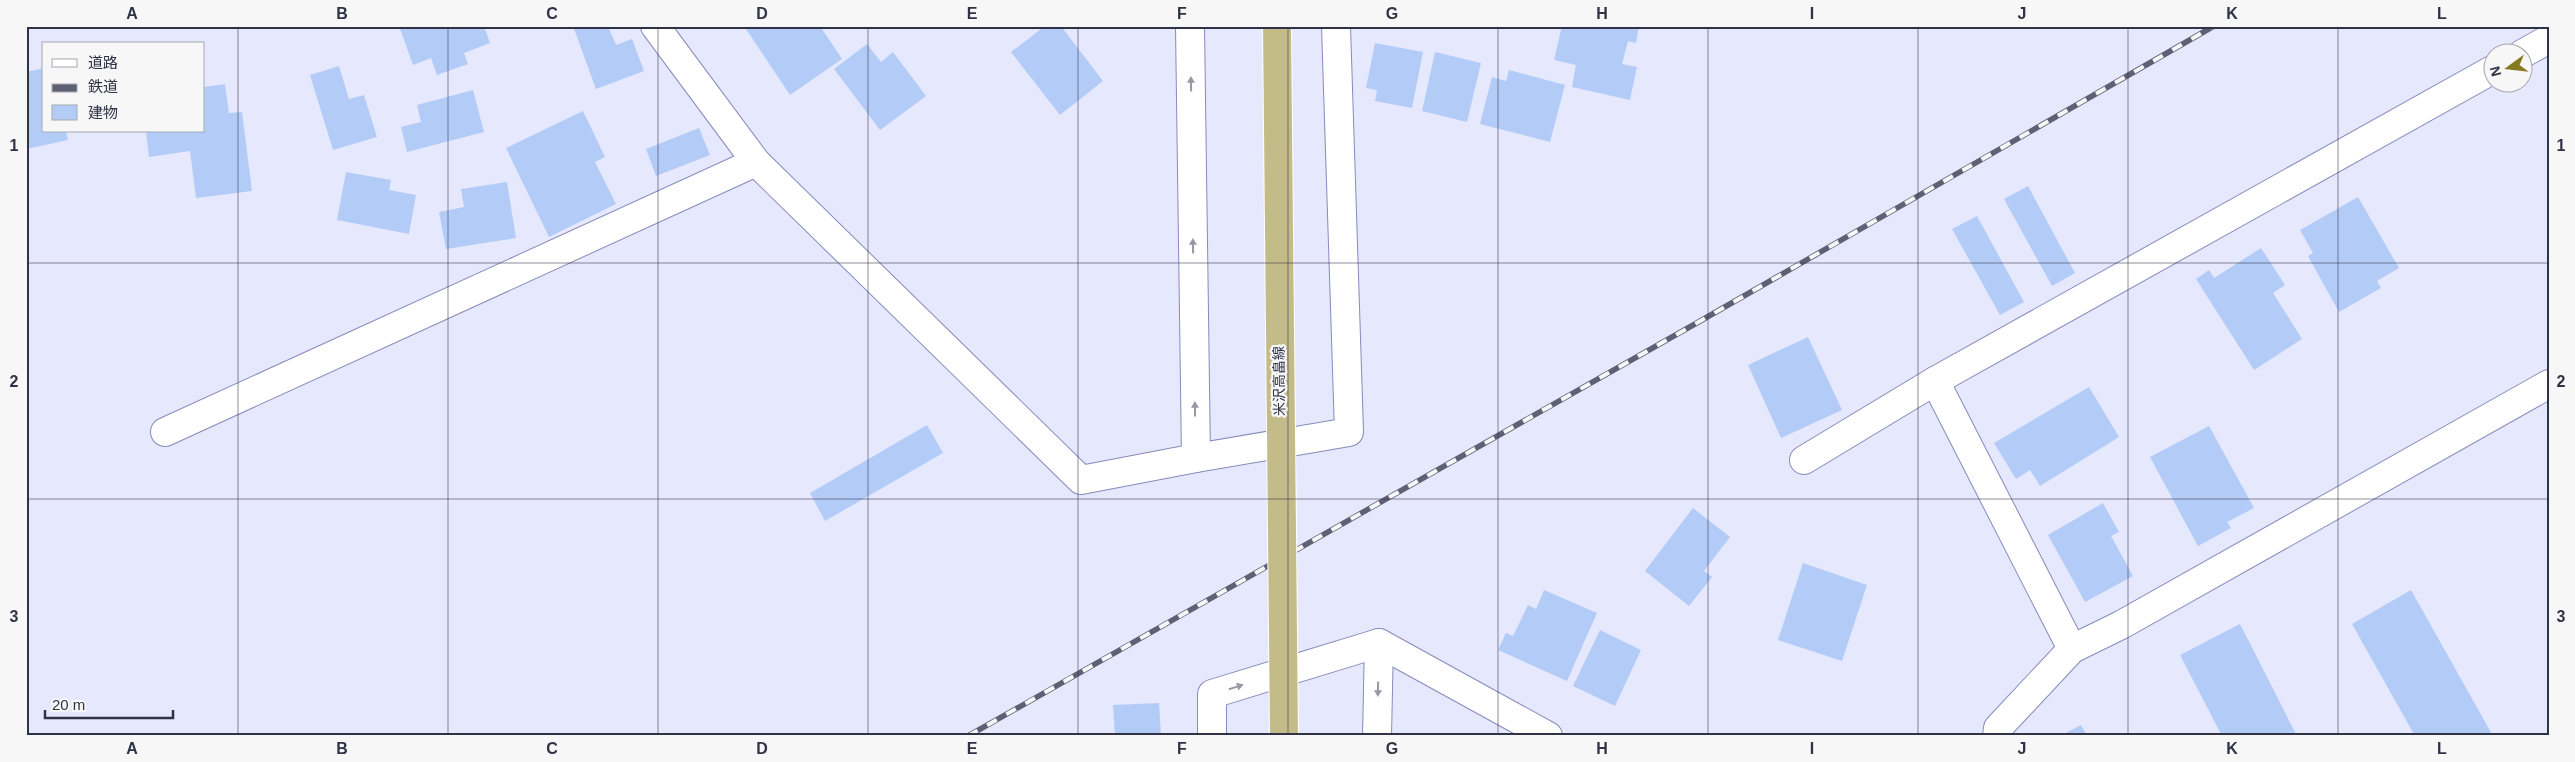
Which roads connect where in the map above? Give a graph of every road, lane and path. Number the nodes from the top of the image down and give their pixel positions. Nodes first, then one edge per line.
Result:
1 (655, 26) edge
2 (1190, 26) edge
3 (1278, 26) edge
4 (1336, 26) edge
5 (2549, 39) edge
6 (2532, 48) edge
7 (2482, 76) edge
8 (756, 162) junction
9 (1935, 381) junction
10 (2549, 384) edge
11 (165, 432) dead end
12 (1196, 458) junction
13 (1804, 460) dead end
14 (1379, 643) junction
15 (2072, 649) junction
16 (1212, 736) edge
17 (1284, 736) edge
18 (1377, 736) edge
19 (1548, 736) edge
20 (1997, 736) edge

1 - 8 street
12 -> 2 street
3 - 17 main road, 米沢高畠線, bridge
4 - 12 street
5 - 6 street
7 - 9 street
8 - 11 street
8 - 12 street
9 - 13 street
9 - 15 street
10 - 15 street
16 -> 14 street
14 -> 18 street
14 - 19 street
15 - 20 street

